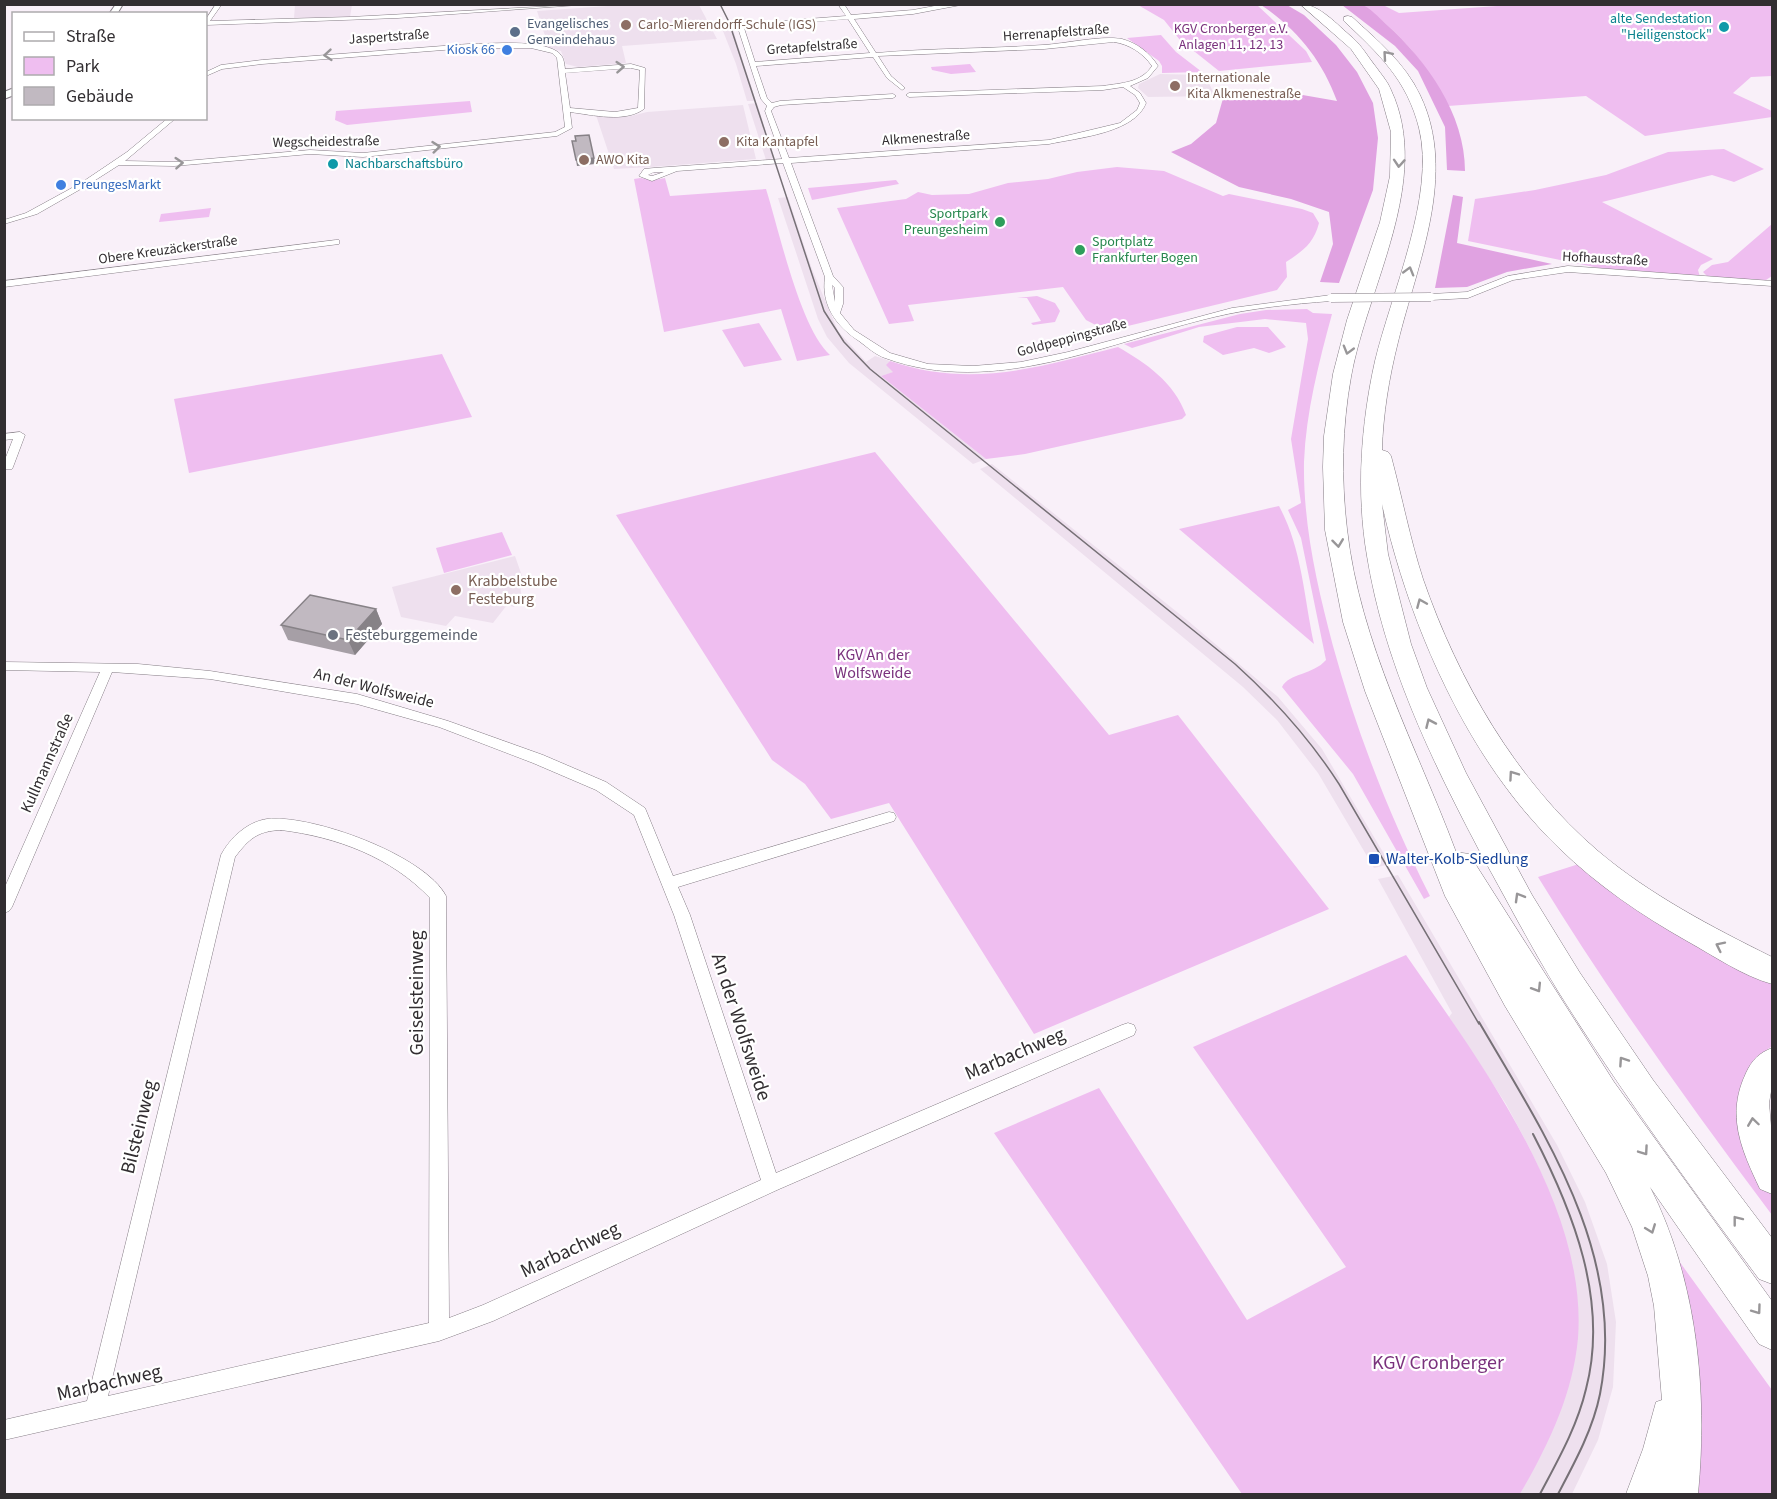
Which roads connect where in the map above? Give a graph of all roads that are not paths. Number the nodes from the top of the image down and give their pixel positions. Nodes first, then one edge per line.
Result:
1 (219, 4) edge
2 (589, 4) edge
3 (841, 4) edge
4 (963, 4) edge
5 (1305, 4) edge
6 (549, 6) edge
7 (419, 9) dead end
8 (1336, 10) dead end
9 (413, 14) junction
10 (849, 18) junction
11 (207, 22) edge
12 (207, 23) edge
13 (874, 55) junction
14 (753, 64) junction
15 (561, 71) junction
16 (207, 74) edge
17 (889, 77) junction
18 (1125, 85) junction
19 (902, 88) junction
20 (887, 91) junction
21 (910, 93) junction
22 (893, 96) junction
23 (854, 100) junction
24 (566, 110) junction
25 (770, 110) junction
26 (171, 120) edge
27 (566, 131) joint
28 (786, 161) junction
29 (121, 163) junction
30 (674, 170) dead end
31 (4, 222) edge
32 (336, 242) dead end
33 (4, 284) edge
34 (1773, 284) edge
35 (1331, 298) joint
36 (1374, 430) junction
37 (4, 437) edge
38 (8, 467) dead end
39 (4, 666) edge
40 (108, 667) junction
41 (1422, 800) junction
42 (889, 817) dead end
43 (228, 855) joint
44 (670, 883) junction
45 (8, 892) edge
46 (4, 907) edge
47 (1773, 971) edge
48 (1128, 1030) dead end
49 (1773, 1062) edge
50 (1773, 1177) edge
51 (771, 1184) junction
52 (1773, 1266) edge
53 (439, 1331) junction
54 (1773, 1331) edge
55 (1678, 1353) junction
56 (95, 1409) junction
57 (4, 1430) edge
58 (1646, 1494) edge
59 (1678, 1494) edge

1 - 11 street
2 - 6 street
3 - 10 street
4 - 10 street
5 -> 41 highway
6 - 9 street
7 - 9 street
36 -> 8 highway
9 - 12 street
10 - 13 street
10 - 14 street, Goldpeppingstraße
13 - 14 street, Gretapfelstraße
13 - 17 street
13 - 18 street, Herrenapfelstraße
14 - 25 street, Goldpeppingstraße
15 -> 16 street, Jaspertstraße
15 - 24 street, Jaspertstraße
15 -> 24 street
17 - 19 street
17 - 20 street
18 - 21 street, Herrenapfelstraße
18 - 28 street, Alkmenestraße
19 - 20 street
19 - 21 street
20 - 22 street
20 - 23 street
21 - 22 street, Herrenapfelstraße
22 - 23 street
23 - 25 street
24 - 27 street, Jaspertstraße
25 - 28 street, Goldpeppingstraße
26 - 29 street
29 -> 27 street, Wegscheidestraße
28 - 30 street, Alkmenestraße
28 - 35 street, Goldpeppingstraße
29 - 31 street
32 - 33 street, Obere Kreuzäckerstraße
34 - 35 street, Hofhausstraße, bridge
47 -> 36 highway
52 -> 36 highway
37 - 38 street
39 - 40 street, An der Wolfsweide
40 - 44 street, An der Wolfsweide
40 - 45 street, Kullmannstraße
41 -> 54 highway
41 -> 55 highway
42 - 44 street
43 - 53 street, Geiselsteinweg
43 - 56 street, Bilsteinweg
44 - 51 street, An der Wolfsweide
45 - 46 street, Kullmannstraße
48 - 51 street, Marbachweg
50 -> 49 highway
51 - 53 street, Marbachweg
53 - 56 street, Marbachweg
55 - 58 highway
55 - 59 highway
56 - 57 street, Marbachweg

